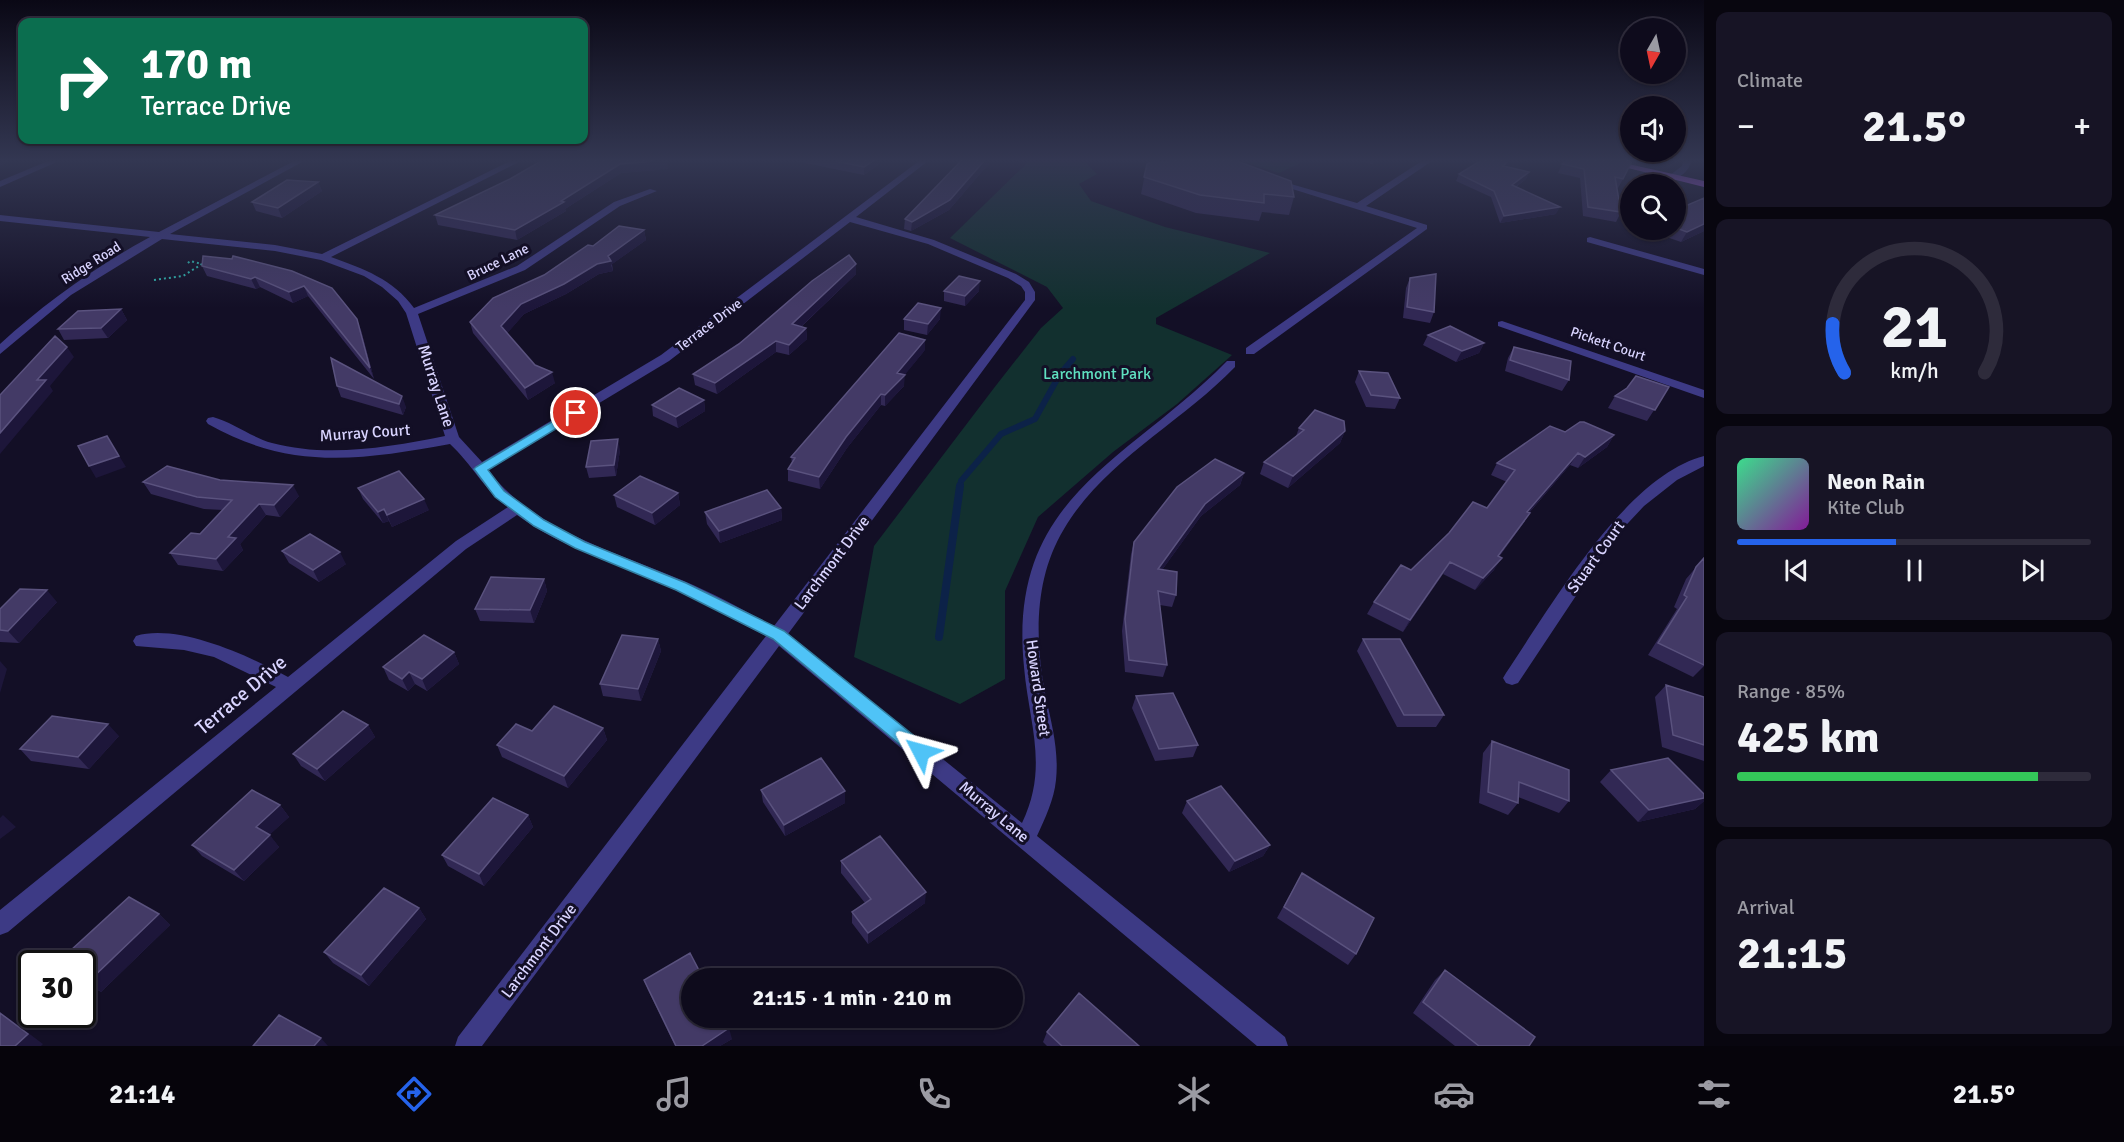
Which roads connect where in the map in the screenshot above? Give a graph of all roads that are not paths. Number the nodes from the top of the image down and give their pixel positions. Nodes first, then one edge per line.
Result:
1 (211, 210) edge
2 (418, 210) edge
3 (608, 210) edge
4 (863, 210) edge
5 (1367, 210) edge
6 (0, 218) edge
7 (851, 219) junction
8 (163, 236) junction
9 (1590, 240) dead end
10 (323, 257) junction
11 (1704, 272) edge
12 (412, 313) junction
13 (1502, 324) dead end
14 (0, 350) edge
15 (1250, 351) dead end
16 (1231, 364) dead end
17 (1704, 394) edge
18 (213, 421) dead end
19 (453, 439) junction
20 (1704, 460) edge
21 (480, 469) junction
22 (517, 508) junction
23 (778, 635) junction
24 (142, 641) dead end
25 (1512, 678) dead end
26 (288, 686) junction
27 (1025, 838) junction
28 (0, 924) edge
29 (467, 1046) edge
30 (1276, 1046) edge

1 - 8 street, Ridge Road
2 - 10 street
3 - 12 street, Bruce Lane
4 - 7 street, Terrace Drive
5 - 15 street
6 - 8 street, Murray Lane
7 - 21 street, Terrace Drive
7 - 23 street, Larchmont Drive
8 - 10 street, Murray Lane
8 - 14 street, Ridge Road
9 - 11 street
10 - 12 street, Murray Lane
12 - 19 street, Murray Lane
13 - 17 street, Pickett Court
16 - 27 street, Howard Street
18 - 19 street, Murray Court
19 - 21 street, Murray Lane
20 - 25 street, Stuart Court
21 - 22 street, Murray Lane
22 - 23 street, Murray Lane
22 - 26 street, Terrace Drive
23 - 27 street, Murray Lane
23 - 29 street, Larchmont Drive
24 - 26 street
26 - 28 street, Terrace Drive
27 - 30 street, Murray Lane

